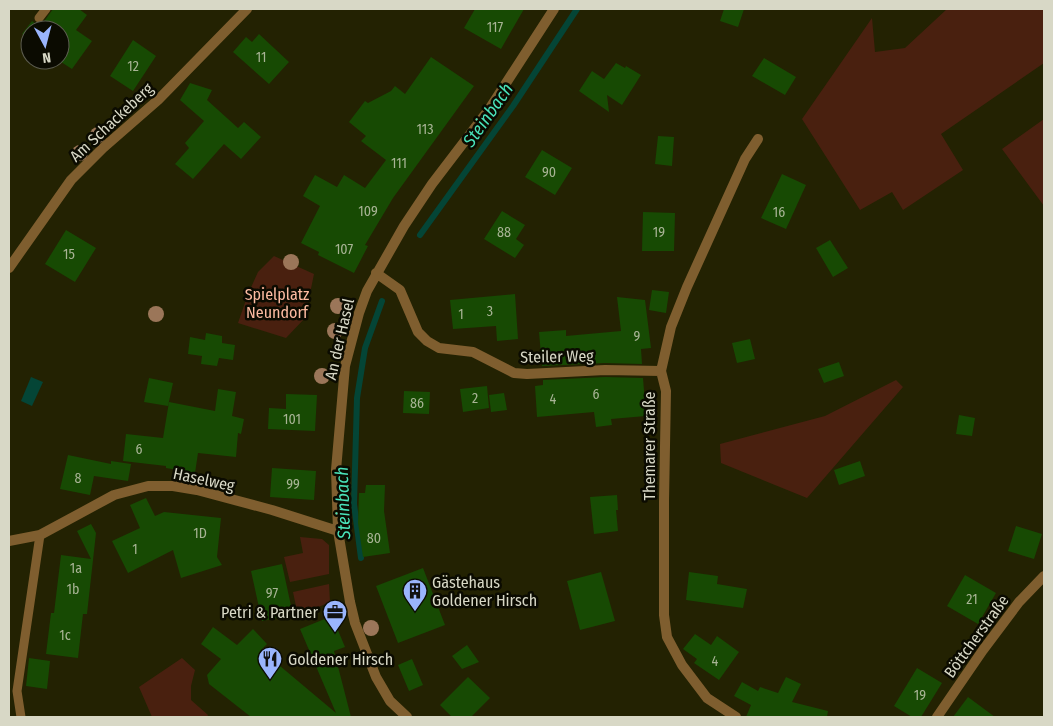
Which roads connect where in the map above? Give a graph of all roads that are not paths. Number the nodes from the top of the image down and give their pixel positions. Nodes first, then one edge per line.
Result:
1 (46, 9) edge
2 (247, 9) edge
3 (554, 9) edge
4 (39, 18) dead end
5 (758, 139) dead end
6 (9, 268) edge
7 (376, 273) junction
8 (661, 371) junction
9 (338, 530) junction
10 (40, 535) junction
11 (9, 541) edge
12 (1044, 576) edge
13 (21, 717) edge
14 (407, 717) edge
15 (736, 717) edge
16 (937, 717) edge

1 - 4 lane
2 - 6 street, Am Schackeberg
3 - 7 street, An der Hasel
5 - 8 street, Themarer Straße
7 - 8 street, Steiler Weg
7 - 9 street, An der Hasel
8 - 15 street, Themarer Straße
9 - 10 street, Haselweg
9 - 14 street, An der Hasel
10 - 11 street, Haselweg
10 - 13 lane
12 - 16 street, Böttcherstraße

